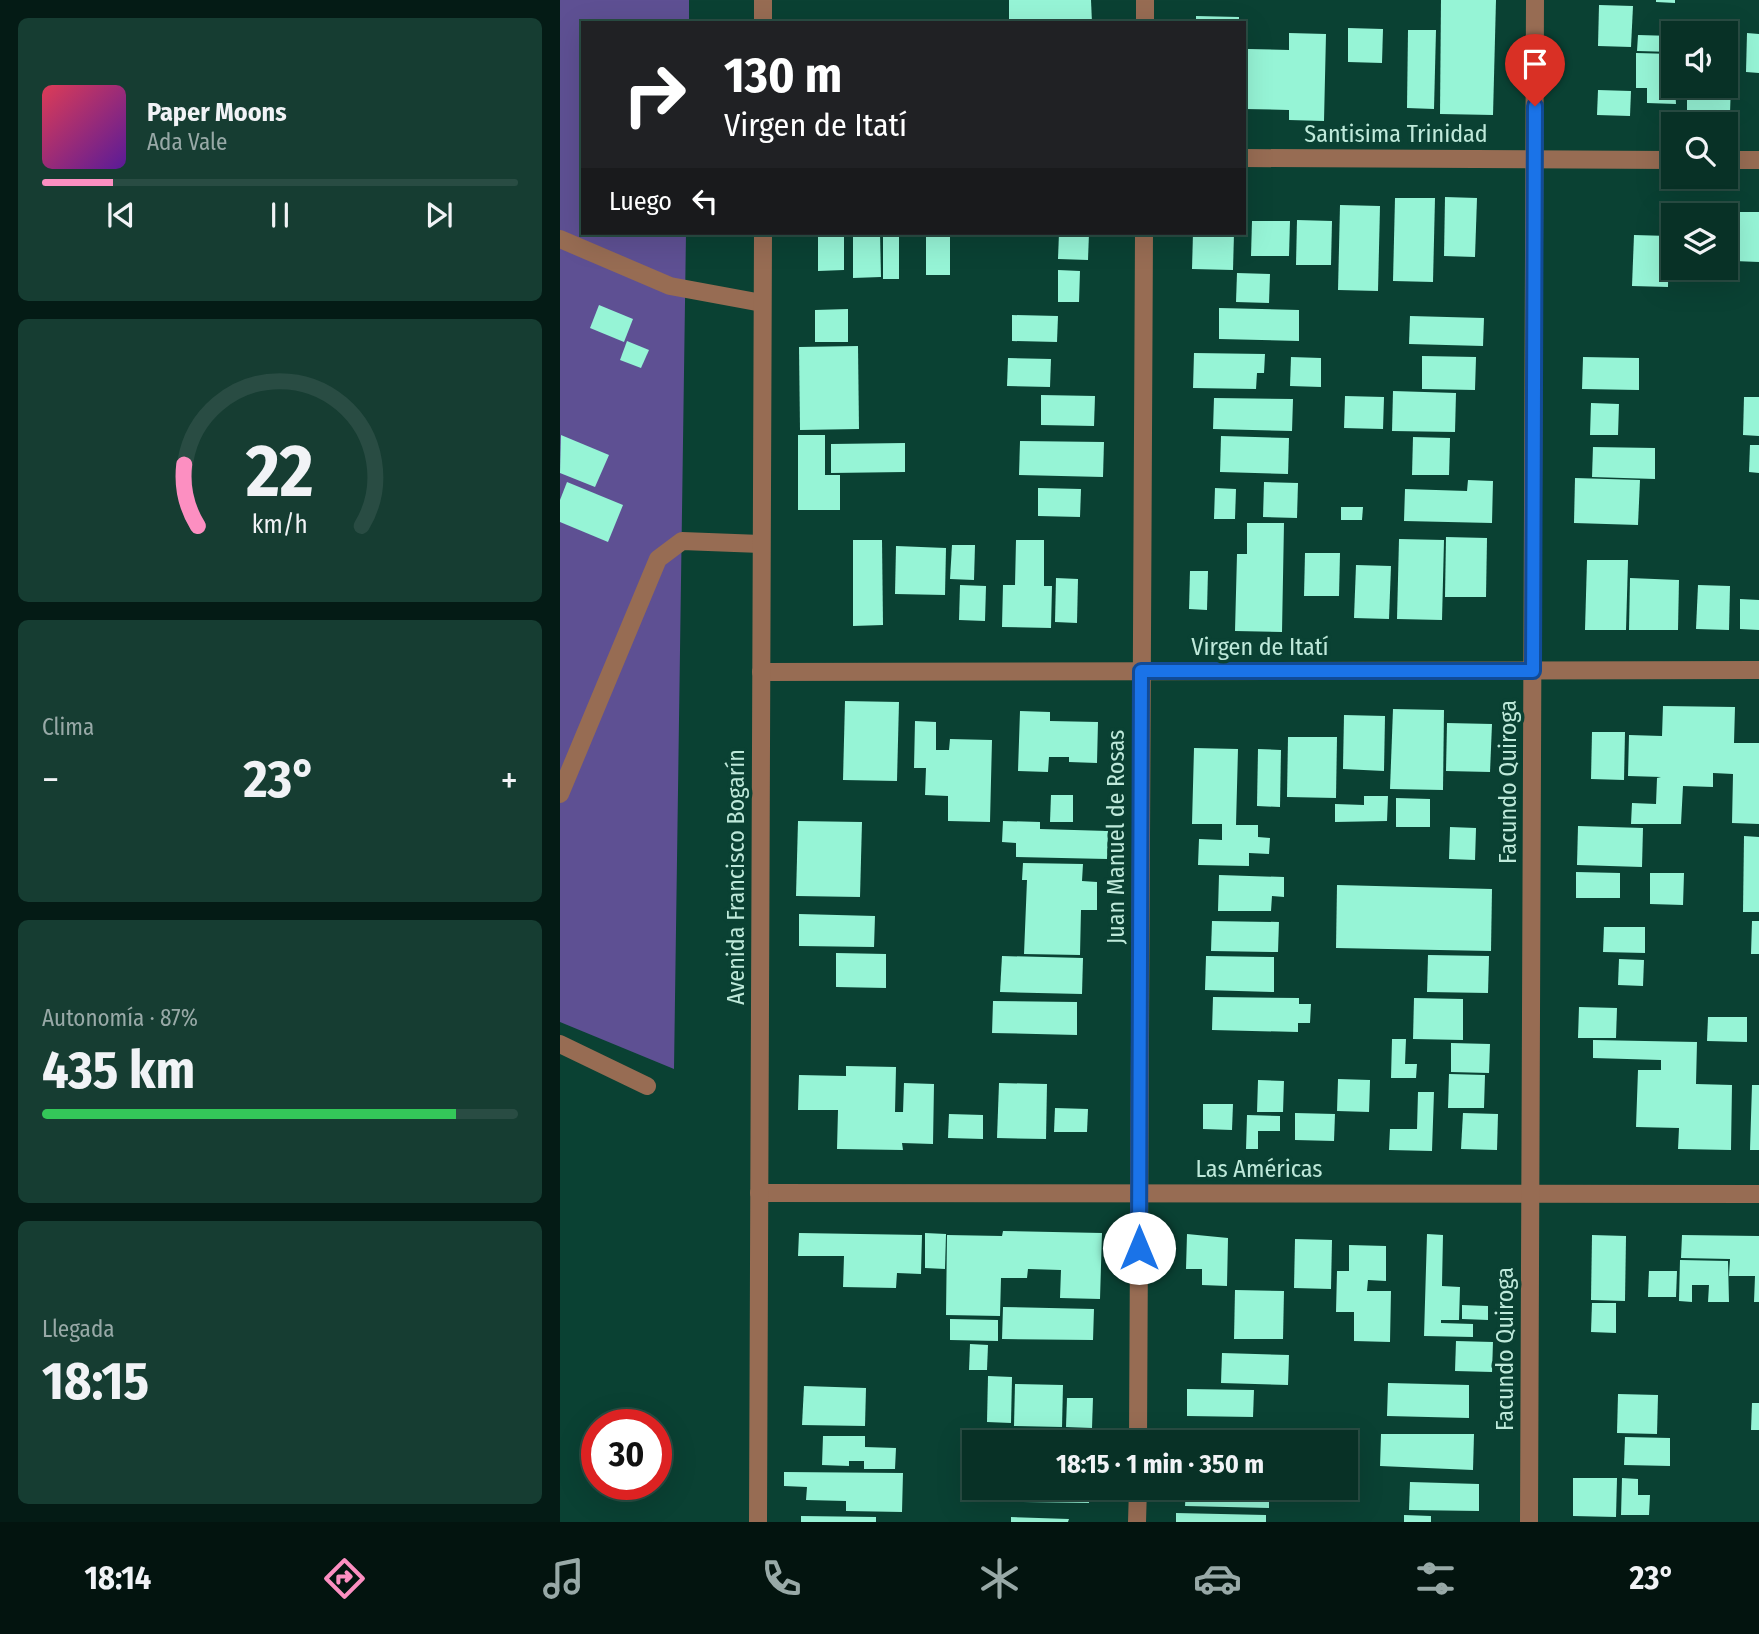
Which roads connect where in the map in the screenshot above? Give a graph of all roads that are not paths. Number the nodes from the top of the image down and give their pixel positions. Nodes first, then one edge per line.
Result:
1 (764, 0) edge
2 (1145, 0) edge
3 (1535, 0) edge
4 (763, 21) edge
5 (1144, 21) edge
6 (1246, 158) edge
7 (1535, 159) junction
8 (1661, 160) edge
9 (1738, 160) edge
10 (1759, 160) edge
11 (763, 235) edge
12 (1144, 235) edge
13 (560, 239) edge
14 (762, 303) junction
15 (761, 544) junction
16 (1759, 670) edge
17 (1141, 671) junction
18 (1533, 671) junction
19 (761, 672) junction
20 (560, 794) edge
21 (560, 1044) edge
22 (647, 1086) dead end
23 (759, 1193) junction
24 (1139, 1193) junction
25 (1530, 1194) junction
26 (1759, 1194) edge
27 (1138, 1430) edge
28 (1138, 1500) edge
29 (758, 1522) edge
30 (1138, 1522) edge
31 (1528, 1522) edge

1 - 4 street
2 - 5 street
3 - 7 street, Facundo Quiroga
6 - 7 street, Santisima Trinidad
7 - 8 street, Santisima Trinidad
7 - 18 street, Facundo Quiroga
9 - 10 street
11 - 14 street, Avenida Francisco Bogarín
12 - 17 street, Juan Manuel de Rosas
13 - 14 street
14 - 15 street, Avenida Francisco Bogarín
15 - 19 street, Avenida Francisco Bogarín
15 - 20 street
16 - 18 street, Virgen de Itatí
17 - 18 street, Virgen de Itatí
17 - 19 street, Virgen de Itatí
17 - 24 street, Juan Manuel de Rosas
18 - 25 street, Facundo Quiroga
19 - 23 street, Avenida Francisco Bogarín
21 - 22 street
23 - 24 street, Las Américas
23 - 29 street, Avenida Francisco Bogarín
24 - 25 street, Las Américas
24 - 27 street, Juan Manuel de Rosas
25 - 26 street, Las Américas
25 - 31 street, Facundo Quiroga
28 - 30 street

